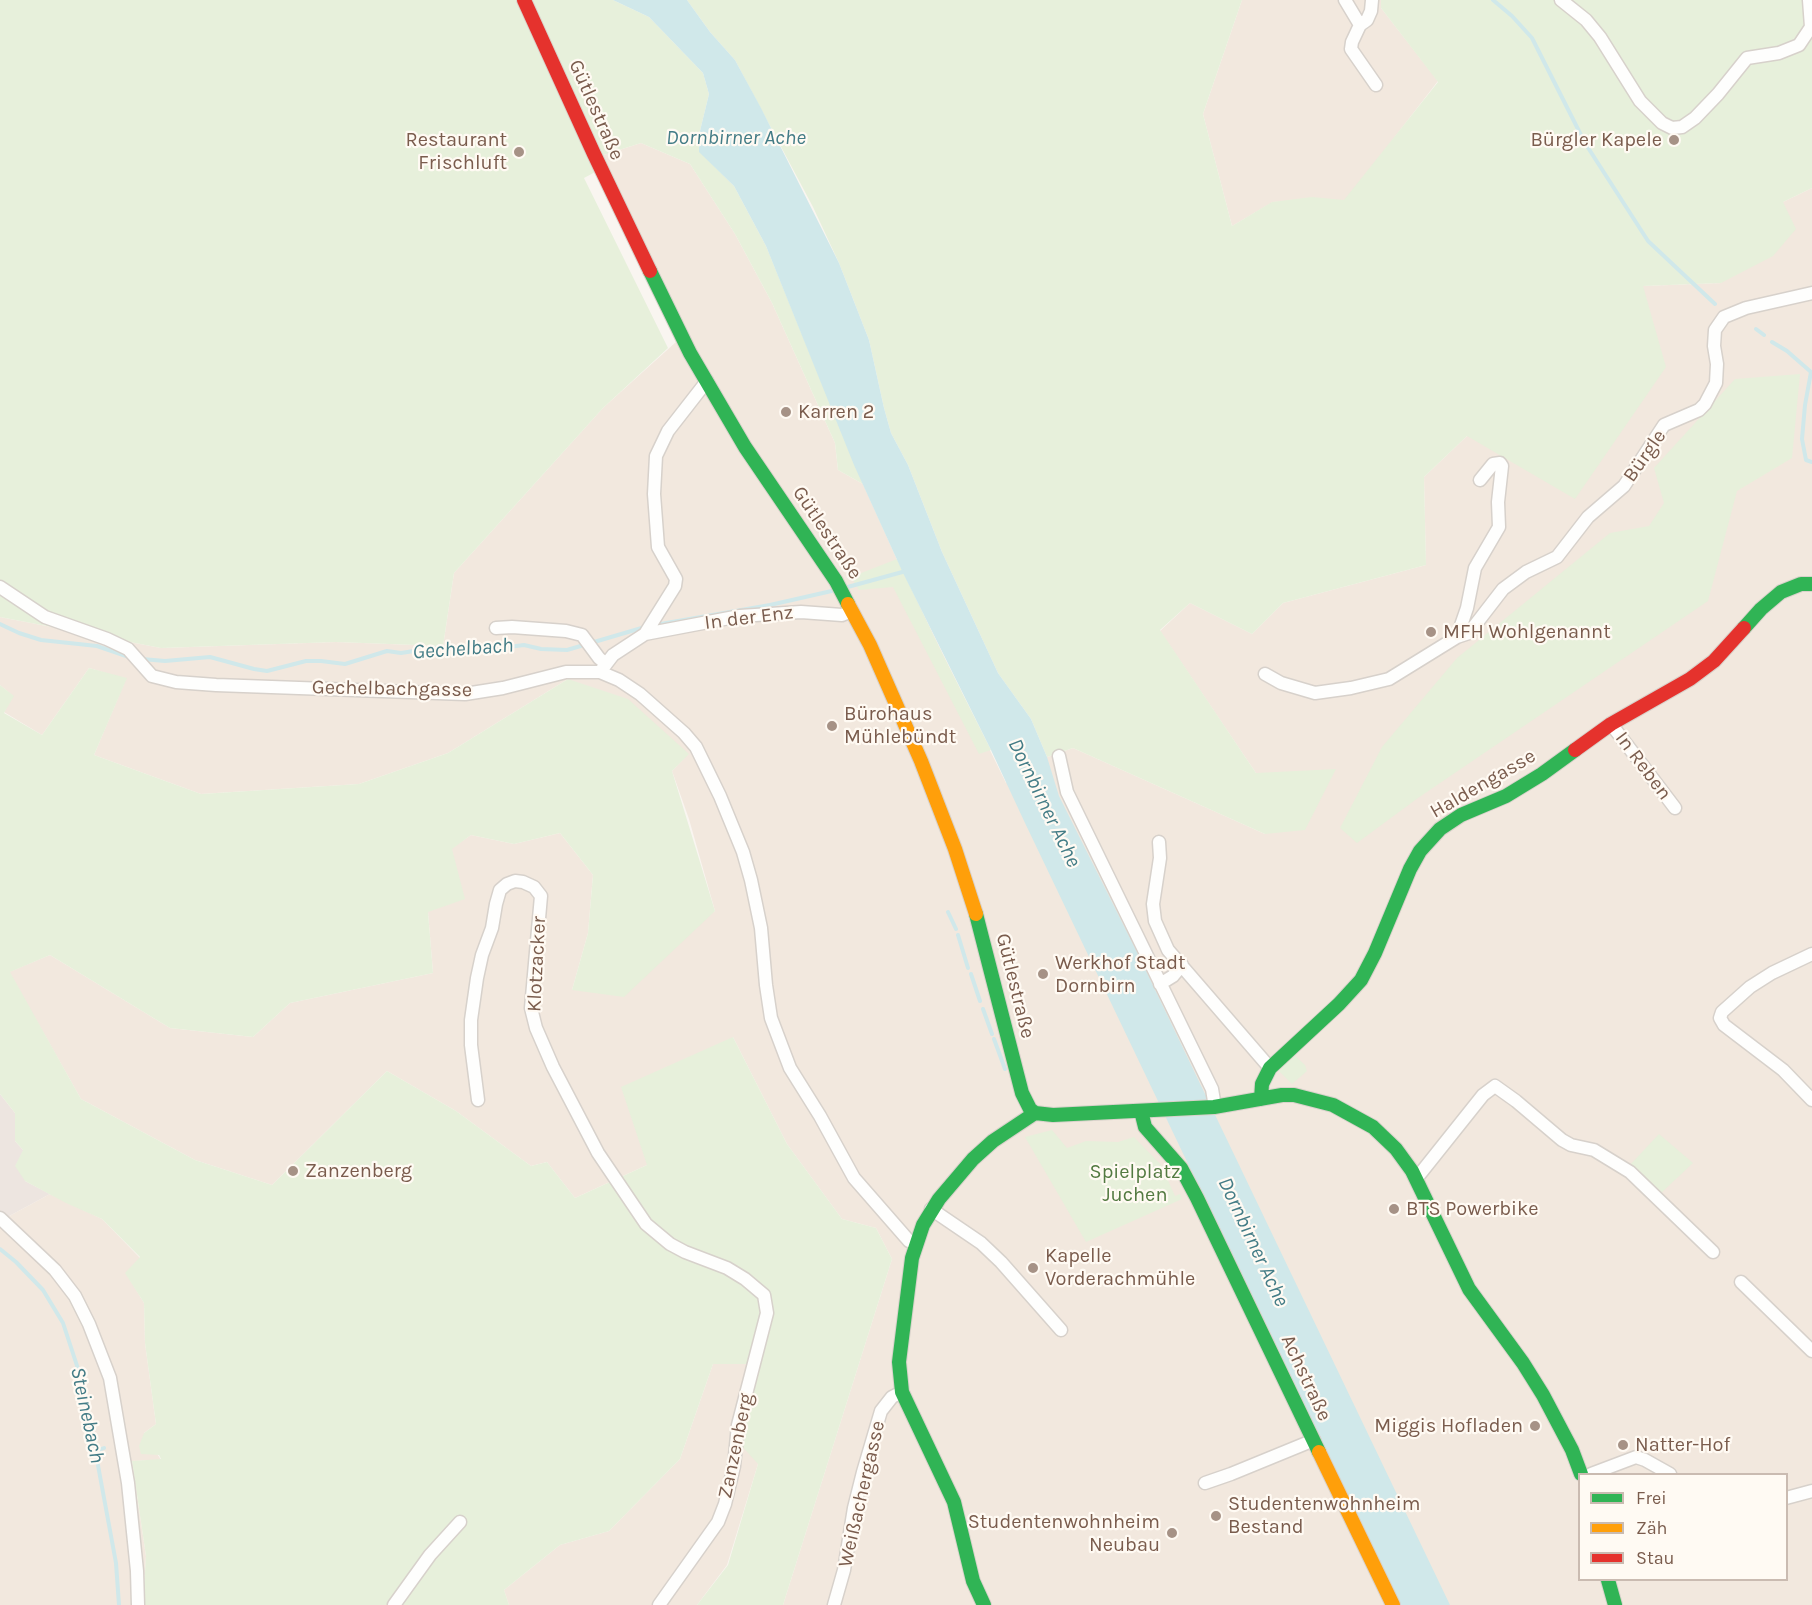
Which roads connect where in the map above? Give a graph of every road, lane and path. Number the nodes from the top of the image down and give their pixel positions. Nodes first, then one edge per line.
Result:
1 (524, 0) edge
2 (1345, 0) edge
3 (1372, 0) edge
4 (1561, 0) edge
5 (1809, 0) edge
6 (1360, 25) junction
7 (1376, 85) dead end
8 (1812, 293) edge
9 (707, 381) junction
10 (1480, 480) dead end
11 (1812, 584) edge
12 (0, 587) edge
13 (852, 611) junction
14 (496, 628) dead end
15 (645, 632) junction
16 (1457, 637) junction
17 (603, 668) junction
18 (1265, 674) dead end
19 (1611, 724) junction
20 (1059, 756) dead end
21 (1675, 808) dead end
22 (1159, 842) dead end
23 (1812, 954) edge
24 (1182, 966) junction
25 (1160, 984) junction
26 (1270, 1068) junction
27 (1261, 1099) junction
28 (478, 1100) dead end
29 (1812, 1100) edge
30 (1216, 1107) junction
31 (1141, 1111) junction
32 (1035, 1113) junction
33 (1416, 1179) junction
34 (932, 1209) junction
35 (0, 1218) edge
36 (916, 1243) junction
37 (1713, 1252) dead end
38 (745, 1279) joint
39 (1741, 1282) dead end
40 (1060, 1330) dead end
41 (1812, 1351) edge
42 (902, 1392) junction
43 (1314, 1440) junction
44 (1581, 1473) edge
45 (1594, 1473) edge
46 (1668, 1473) edge
47 (1205, 1483) dead end
48 (1812, 1491) edge
49 (1788, 1497) edge
50 (460, 1522) dead end
51 (1608, 1581) edge
52 (138, 1605) edge
53 (394, 1605) edge
54 (659, 1605) edge
55 (834, 1605) edge
56 (984, 1605) edge
57 (1393, 1605) edge
58 (1616, 1605) edge

1 - 9 street, Gütlestraße
2 - 6 street
3 - 6 street
4 - 5 street
6 - 7 street
8 - 16 street, Bürgle
9 - 13 street, Gütlestraße
9 - 15 street, In der Enz
10 - 16 street
11 - 19 street, Haldengasse
12 - 17 street, Gechelbachgasse
13 - 15 street, In der Enz
13 - 32 street, Gütlestraße
14 - 17 street
15 - 17 street, In der Enz
16 - 18 street, Bürgle
17 - 36 street, Gechelbachgasse
19 - 21 street, In Reben
19 - 26 street, Haldengasse
20 - 25 street
22 - 24 street
23 - 29 street
24 - 25 street
24 - 26 street
25 - 30 street
26 - 27 street, Haldengasse
27 - 30 street
27 - 33 street
28 - 38 street, Klotzacker
30 - 31 street
31 - 32 street
31 - 43 street, Achstraße
32 - 34 street
33 - 37 street
33 - 44 street
34 - 36 street
34 - 40 street
35 - 52 street
36 - 42 street
38 - 54 street, Zanzenberg
39 - 41 street
42 - 55 street, Weißachergasse
42 - 56 street
43 - 47 street
43 - 57 street, Achstraße
45 - 46 street
48 - 49 street
50 - 53 street
51 - 58 street

